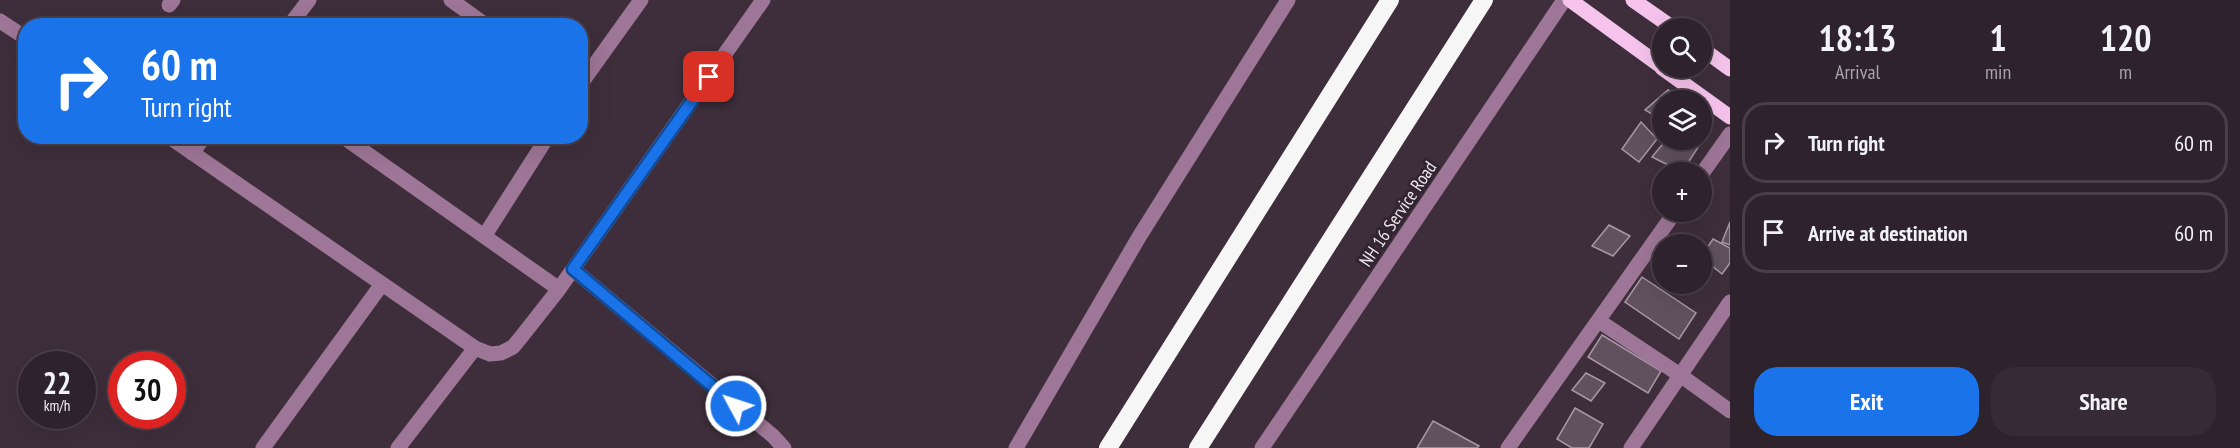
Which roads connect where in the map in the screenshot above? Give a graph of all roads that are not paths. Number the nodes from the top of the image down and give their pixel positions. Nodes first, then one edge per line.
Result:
1 (309, 0) edge
2 (452, 0) edge
3 (641, 0) edge
4 (763, 0) edge
5 (1288, 0) edge
6 (1390, 0) edge
7 (1484, 0) edge
8 (1564, 0) edge
9 (1570, 0) edge
10 (1634, 0) edge
11 (295, 18) edge
12 (476, 18) edge
13 (1659, 18) edge
14 (0, 21) edge
15 (18, 33) edge
16 (1712, 56) edge
17 (1652, 60) edge
18 (1730, 69) edge
19 (588, 74) edge
20 (1677, 78) edge
21 (1730, 117) edge
22 (1730, 134) edge
23 (179, 144) edge
24 (199, 144) edge
25 (354, 144) edge
26 (543, 144) edge
27 (192, 153) junction
28 (1710, 162) edge
29 (1668, 222) edge
30 (485, 235) junction
31 (573, 269) junction
32 (382, 284) junction
33 (559, 289) junction
34 (1730, 302) edge
35 (1599, 321) junction
36 (475, 348) junction
37 (1680, 375) junction
38 (1730, 411) edge
39 (263, 448) edge
40 (398, 448) edge
41 (784, 448) edge
42 (1016, 448) edge
43 (1108, 448) edge
44 (1198, 448) edge
45 (1262, 448) edge
46 (1508, 448) edge
47 (1630, 448) edge

1 - 11 street
2 - 12 street
3 - 19 street
4 - 31 street
5 - 42 street
6 - 43 highway
7 - 44 highway
8 - 45 street, NH 16 Service Road
9 - 17 main road
10 - 13 main road
14 - 15 street
16 - 18 main road
20 - 21 main road
22 - 28 street
23 - 27 street
24 - 27 street
25 - 30 street
26 - 30 street
27 - 32 street
29 - 35 street
30 - 33 street
31 - 33 street
31 - 41 street
32 - 36 street
32 - 39 street
33 - 36 street
34 - 37 street
35 - 37 street
35 - 46 street
36 - 40 street
37 - 38 street
37 - 47 street

